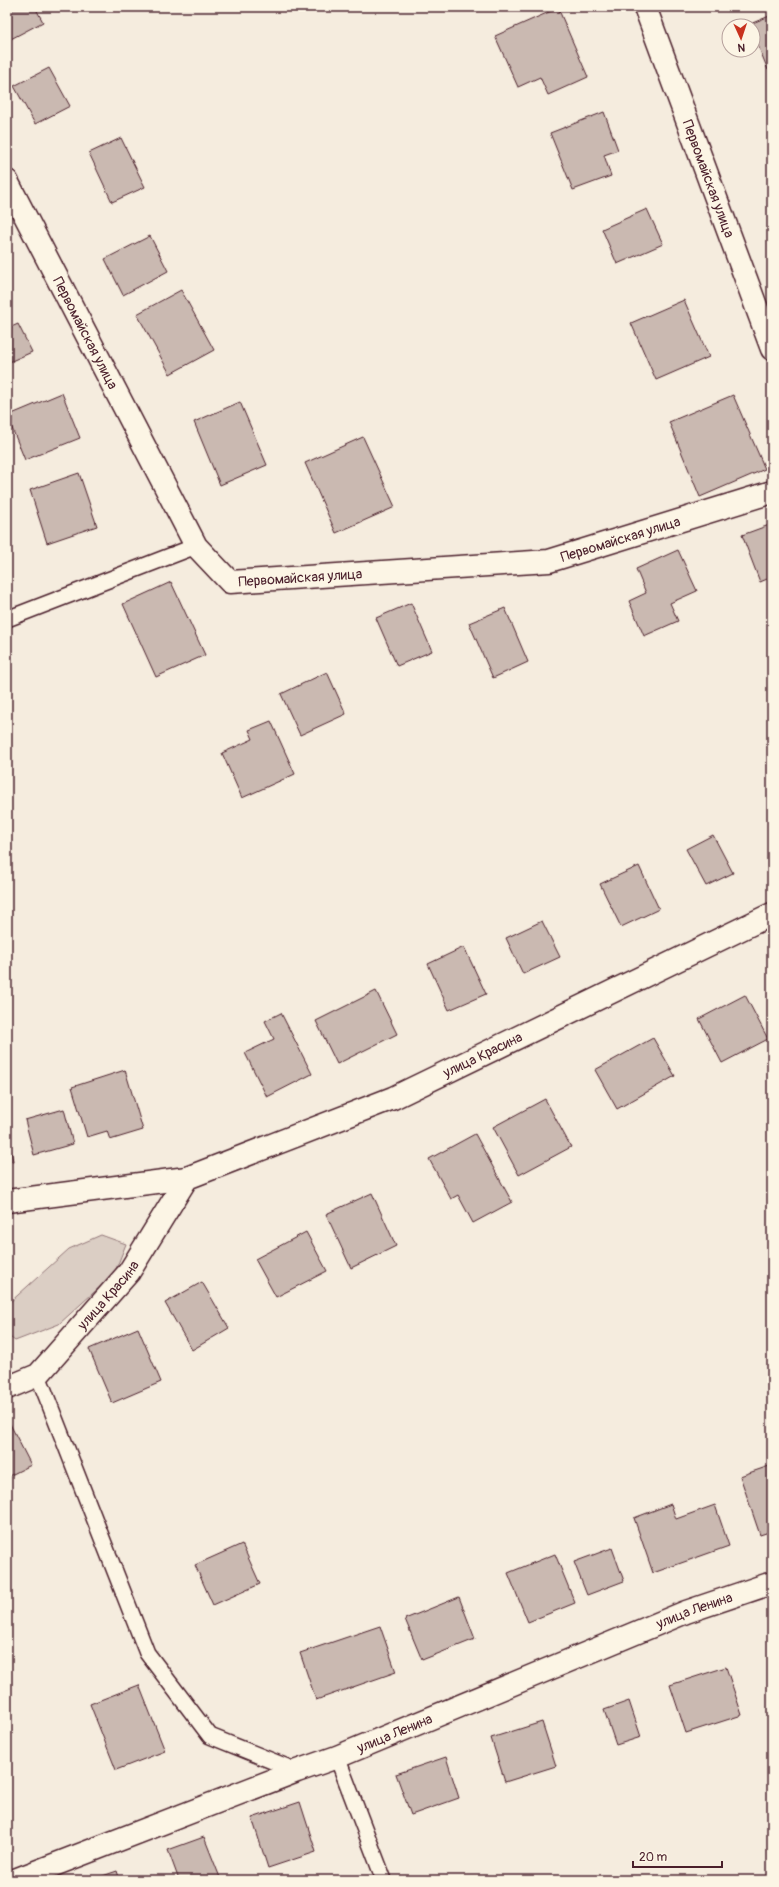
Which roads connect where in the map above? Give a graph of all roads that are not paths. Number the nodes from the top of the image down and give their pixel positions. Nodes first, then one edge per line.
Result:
1 (645, 7) edge
2 (7, 181) edge
3 (772, 349) edge
4 (772, 492) edge
5 (196, 546) junction
6 (7, 619) edge
7 (772, 914) edge
8 (187, 1178) junction
9 (7, 1201) edge
10 (38, 1375) junction
11 (7, 1388) edge
12 (772, 1583) edge
13 (337, 1757) junction
14 (297, 1770) junction
15 (15, 1880) edge
16 (384, 1880) edge

1 - 3 street, Первомайская улица
2 - 5 street, Первомайская улица
4 - 5 street, Первомайская улица
5 - 6 lane
7 - 8 street, улица Красина
8 - 9 street, улица Красина
8 - 10 street, улица Красина
10 - 11 street, улица Красина
10 - 14 lane
12 - 13 street, улица Ленина
13 - 14 street, улица Ленина
13 - 16 lane
14 - 15 street, улица Ленина

